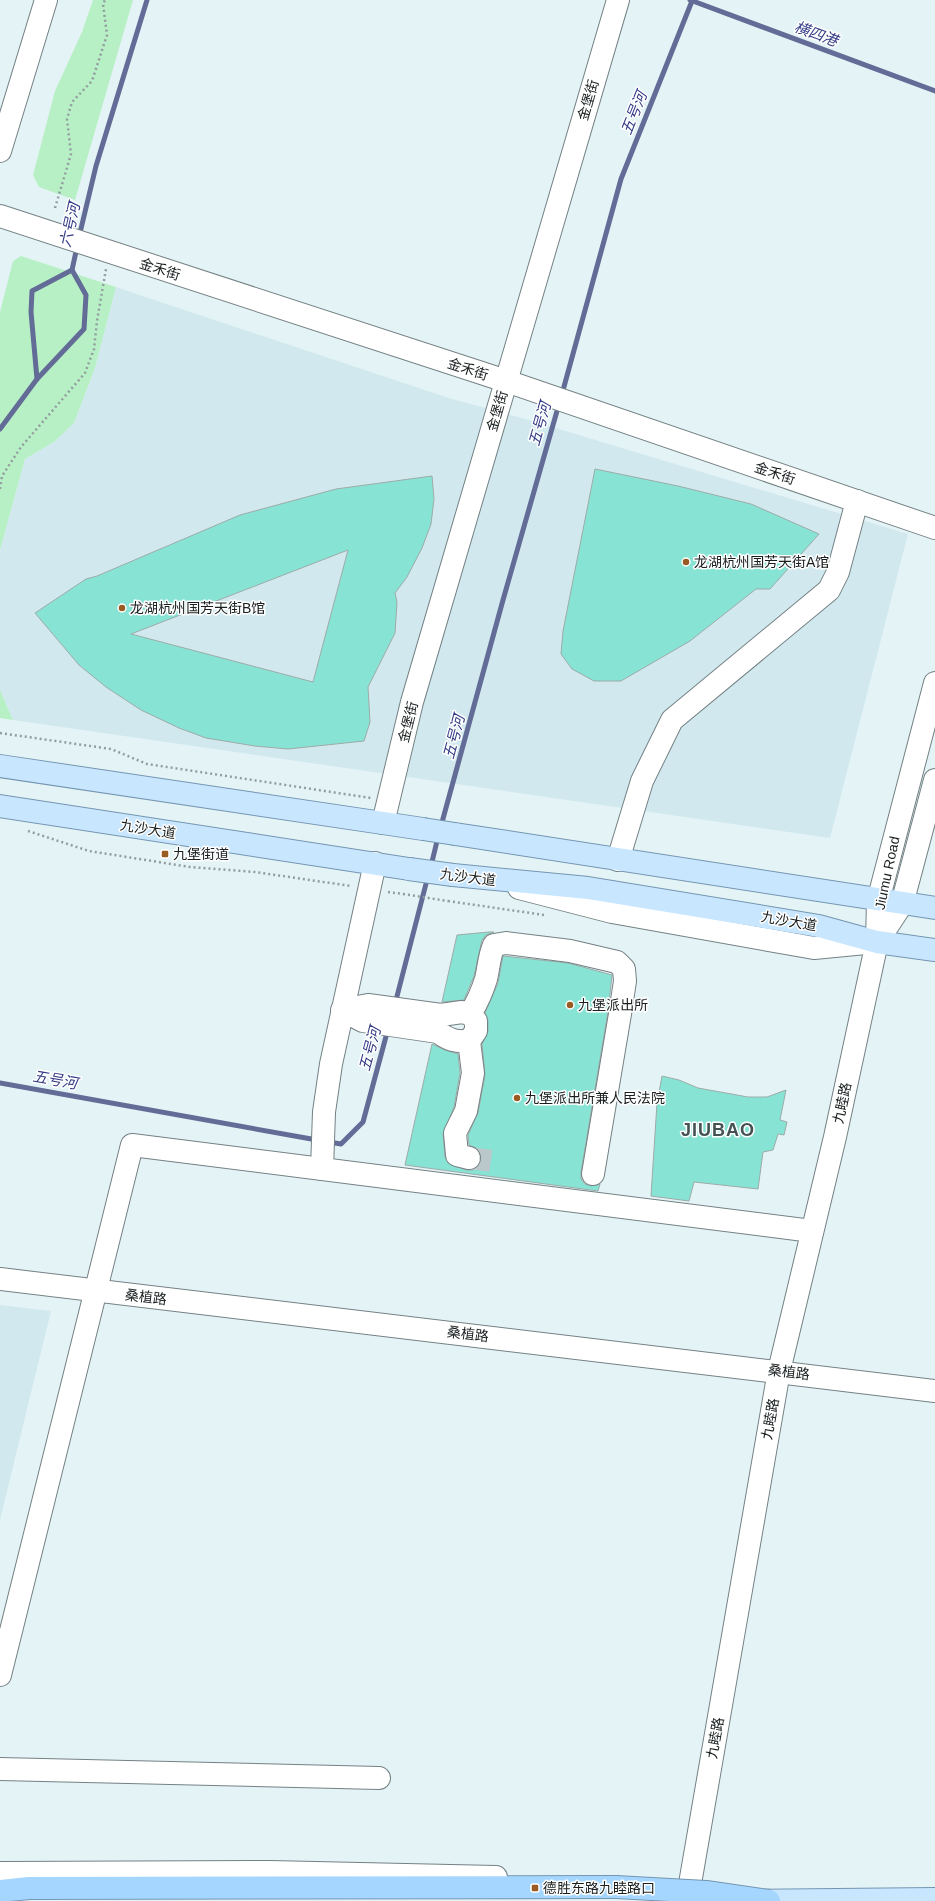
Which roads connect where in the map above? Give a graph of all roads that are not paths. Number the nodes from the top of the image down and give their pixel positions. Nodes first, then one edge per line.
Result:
1 (46, 0) edge
2 (617, 4) edge
3 (0, 151) edge
4 (0, 216) edge
5 (506, 381) junction
6 (857, 501) junction
7 (935, 528) edge
8 (935, 683) edge
9 (0, 766) edge
10 (935, 780) edge
11 (0, 806) edge
12 (383, 823) junction
13 (618, 860) junction
14 (375, 863) junction
15 (878, 901) junction
16 (902, 904) junction
17 (935, 908) edge
18 (877, 942) junction
19 (935, 950) edge
20 (342, 1010) junction
21 (470, 1014) junction
22 (402, 1018) junction
23 (469, 1041) junction
24 (469, 1158) tunnel mouth
25 (322, 1169) junction
26 (593, 1174) dead end
27 (812, 1231) junction
28 (0, 1279) edge
29 (95, 1291) junction
30 (779, 1371) junction
31 (935, 1390) edge
32 (0, 1675) edge
33 (0, 1769) edge
34 (379, 1778) dead end
35 (0, 1873) edge
36 (0, 1891) edge
37 (935, 1899) edge
38 (686, 1901) edge
39 (731, 1901) edge
40 (769, 1901) edge

1 - 3 street
2 - 5 street, 金堡街
4 - 5 street, 金禾街
5 - 6 street, 金禾街
5 - 12 street, 金堡街
6 - 7 street, 金禾街
6 - 13 street
8 - 15 street, Jiumu Road
9 - 12 main road
10 - 16 street, Jiumu Road
11 - 14 main road, 九沙大道
12 - 13 main road, bridge
13 - 15 main road
14 - 18 main road, 九沙大道, bridge
14 - 20 street
15 - 16 main road
15 - 18 street, Jiumu Road
16 - 17 main road
16 - 18 street, Jiumu Road
18 - 19 main road, 九沙大道
18 - 27 street, 九睦路
20 - 22 street
20 - 25 street
21 - 22 street
21 - 23 street
21 - 26 street
22 - 23 street
23 - 24 street
25 - 27 street
25 - 29 street
27 - 30 street, 九睦路
28 - 29 street, 桑植路
29 - 30 street, 桑植路
29 - 32 street
30 - 31 street, 桑植路
30 - 38 street, 九睦路
33 - 34 street
35 - 38 street
36 - 40 highway, bridge
37 - 39 main road

